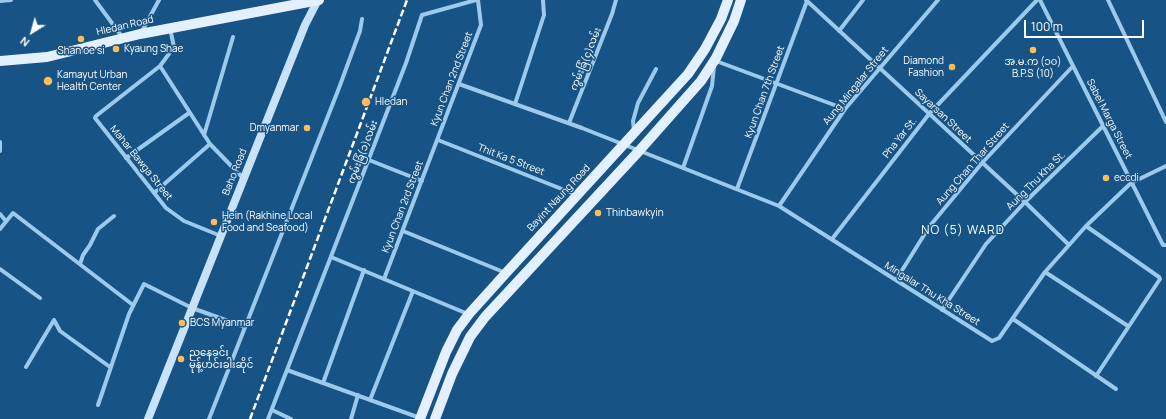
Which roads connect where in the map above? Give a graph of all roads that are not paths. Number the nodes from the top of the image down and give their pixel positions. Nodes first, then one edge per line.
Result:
1 (11, 0) edge
2 (95, 0) edge
3 (158, 0) edge
4 (318, 0) edge
5 (477, 0) edge
6 (542, 0) edge
7 (616, 0) edge
8 (728, 0) edge
9 (741, 0) edge
10 (807, 0) edge
11 (864, 0) edge
12 (938, 0) edge
13 (1038, 0) edge
14 (1108, 0) edge
15 (0, 1) edge
16 (362, 19) dead end
17 (170, 28) junction
18 (839, 31) junction
19 (140, 34) junction
20 (234, 37) dead end
21 (123, 38) junction
22 (715, 60) junction
23 (0, 61) edge
24 (160, 66) junction
25 (1073, 66) junction
26 (879, 68) junction
27 (656, 69) dead end
28 (776, 82) junction
29 (459, 84) junction
30 (515, 104) junction
31 (845, 109) junction
32 (189, 113) junction
33 (929, 114) junction
34 (1166, 122) edge
35 (569, 123) junction
36 (1103, 126) junction
37 (634, 133) junction
38 (204, 135) junction
39 (438, 140) junction
40 (0, 142) edge
41 (210, 144) junction
42 (624, 145) junction
43 (0, 151) edge
44 (639, 151) junction
45 (126, 158) junction
46 (369, 160) junction
47 (982, 163) junction
48 (1166, 166) edge
49 (683, 168) junction
50 (243, 178) junction
51 (422, 181) junction
52 (1132, 183) junction
53 (737, 189) junction
54 (580, 192) junction
55 (154, 193) junction
56 (594, 199) junction
57 (1025, 202) junction
58 (778, 206) junction
59 (0, 214) edge
60 (114, 216) dead end
61 (5, 220) junction
62 (1086, 226) junction
63 (0, 229) edge
64 (403, 230) junction
65 (543, 232) junction
66 (221, 236) junction
67 (832, 240) junction
68 (554, 242) junction
69 (1069, 245) junction
70 (1165, 245) edge
71 (331, 257) junction
72 (80, 264) junction
73 (0, 269) edge
74 (364, 270) junction
75 (1045, 272) junction
76 (504, 275) junction
77 (384, 279) junction
78 (896, 280) junction
79 (512, 287) junction
80 (413, 291) junction
81 (40, 298) dead end
82 (133, 305) junction
83 (192, 308) junction
84 (942, 310) junction
85 (469, 314) junction
86 (1013, 320) junction
87 (1128, 326) junction
88 (245, 328) junction
89 (26, 367) dead end
90 (110, 368) junction
91 (287, 370) junction
92 (1096, 376) junction
93 (323, 382) junction
94 (1116, 390) dead end
95 (358, 395) junction
96 (370, 400) junction
97 (98, 405) dead end
98 (272, 410) junction
99 (148, 419) edge
100 (209, 419) edge
101 (268, 419) edge
102 (292, 419) edge
103 (351, 419) edge
104 (421, 419) edge
105 (435, 419) edge

1 - 15 street
2 - 21 street
3 - 19 street
4 - 17 main road, Hledan Road
4 - 50 main road, Baho Road
5 - 29 street, Kyun Chan 2nd Street
5 - 46 street, ကွမ်းခြံ(၁)လမ်း
6 - 30 street
7 - 35 street, ကွမ်းခြံ(၄)လမ်း
8 - 37 main road, Bayint Naung Road
9 - 22 main road
10 - 18 street, Sayarsan Street
10 - 28 street, Kyun Chan 7th Street
11 - 18 street
12 - 26 street, Aung Mingalar Street
13 - 25 street, Sabel Marga Street
13 - 33 street, Pha Yar St.
14 - 34 street
16 - 88 street
17 - 19 main road, Hledan Road
17 - 24 street
18 - 26 street, Sayarsan Street
19 - 21 main road, Hledan Road
20 - 38 street
21 - 23 main road, Hledan Road
22 - 28 street
22 - 44 main road
22 - 49 street
24 - 32 street
24 - 45 street, Mahar Bawga Street
25 - 36 street, Sabel Marga Street
25 - 47 street, Aung Chan Thar Street
26 - 31 street, Aung Mingalar Street
26 - 33 street, Sayarsan Street
27 - 37 street
28 - 31 street
28 - 53 street, Kyun Chan 7th Street
29 - 30 street, Mingalar Thu Kha Street
29 - 39 street, Kyun Chan 2nd Street
30 - 35 street, Mingalar Thu Kha Street
31 - 58 street, Aung Mingalar Street
32 - 38 street
32 - 45 street
33 - 47 street, Sayarsan Street
33 - 67 street, Pha Yar St.
35 - 42 street, Mingalar Thu Kha Street
36 - 52 street, Sabel Marga Street
36 - 57 street, Aung Thu Kha St.
37 - 42 main road, Bayint Naung Road
38 - 41 street
39 - 51 street, Kyun Chan 2rd Street
39 - 54 street, Thit Ka 5 Street
40 - 43 street
41 - 50 street
41 - 55 street
42 - 44 street, Mingalar Thu Kha Street
42 - 54 main road, Bayint Naung Road
44 - 49 street, Mingalar Thu Kha Street
44 - 56 main road
45 - 55 street, Mahar Bawga Street
46 - 51 street
46 - 71 street, ကွမ်းခြံ(၁)လမ်း
47 - 57 street, Sayarsan Street
47 - 78 street, Aung Chan Thar Street
48 - 52 street, Mingalar Thu Kha Street
49 - 53 street, Mingalar Thu Kha Street
50 - 66 main road, Baho Road
51 - 64 street, Kyun Chan 2rd Street
52 - 62 street, Mingalar Thu Kha Street
52 - 70 street, Sabel Marga Street
53 - 58 street, Mingalar Thu Kha Street
54 - 56 main road
54 - 65 main road, Bayint Naung Road
55 - 66 street, Mahar Bawga Street
56 - 68 main road
57 - 69 street, Sayarsan Street
57 - 84 street, Aung Thu Kha St.
58 - 67 street, Mingalar Thu Kha Street
59 - 61 street
60 - 72 street
61 - 63 street
61 - 72 street
62 - 69 street, Mingalar Thu Kha Street
62 - 87 street
64 - 76 street
64 - 77 street, Kyun Chan 2rd Street
65 - 68 main road
65 - 76 main road, Bayint Naung Road
66 - 83 main road, Baho Road
67 - 78 street, Mingalar Thu Kha Street
68 - 79 main road
69 - 75 street, Mingalar Thu Kha Street
71 - 74 street
71 - 91 street, ကွမ်းခြံ(၁)လမ်း
72 - 82 street
73 - 81 street
74 - 77 street
74 - 93 street
75 - 86 street, Mingalar Thu Kha Street
75 - 87 street
76 - 79 main road
76 - 85 main road, Bayint Naung Road
77 - 80 street
78 - 84 street, Mingalar Thu Kha Street
79 - 105 main road
80 - 85 street
80 - 96 street
82 - 83 street
82 - 90 street
83 - 88 street
83 - 99 main road, Baho Road
84 - 86 street, Mingalar Thu Kha Street
85 - 104 main road, Bayint Naung Road
86 - 92 street
87 - 92 street
88 - 100 street
89 - 90 street
90 - 97 street
91 - 93 street
91 - 98 street, ကွမ်းခြံ(၁)လမ်း
92 - 94 street
93 - 95 street
95 - 96 street
95 - 103 street
96 - 104 street
98 - 101 street, ကွမ်းခြံ(၁)လမ်း
98 - 102 street

